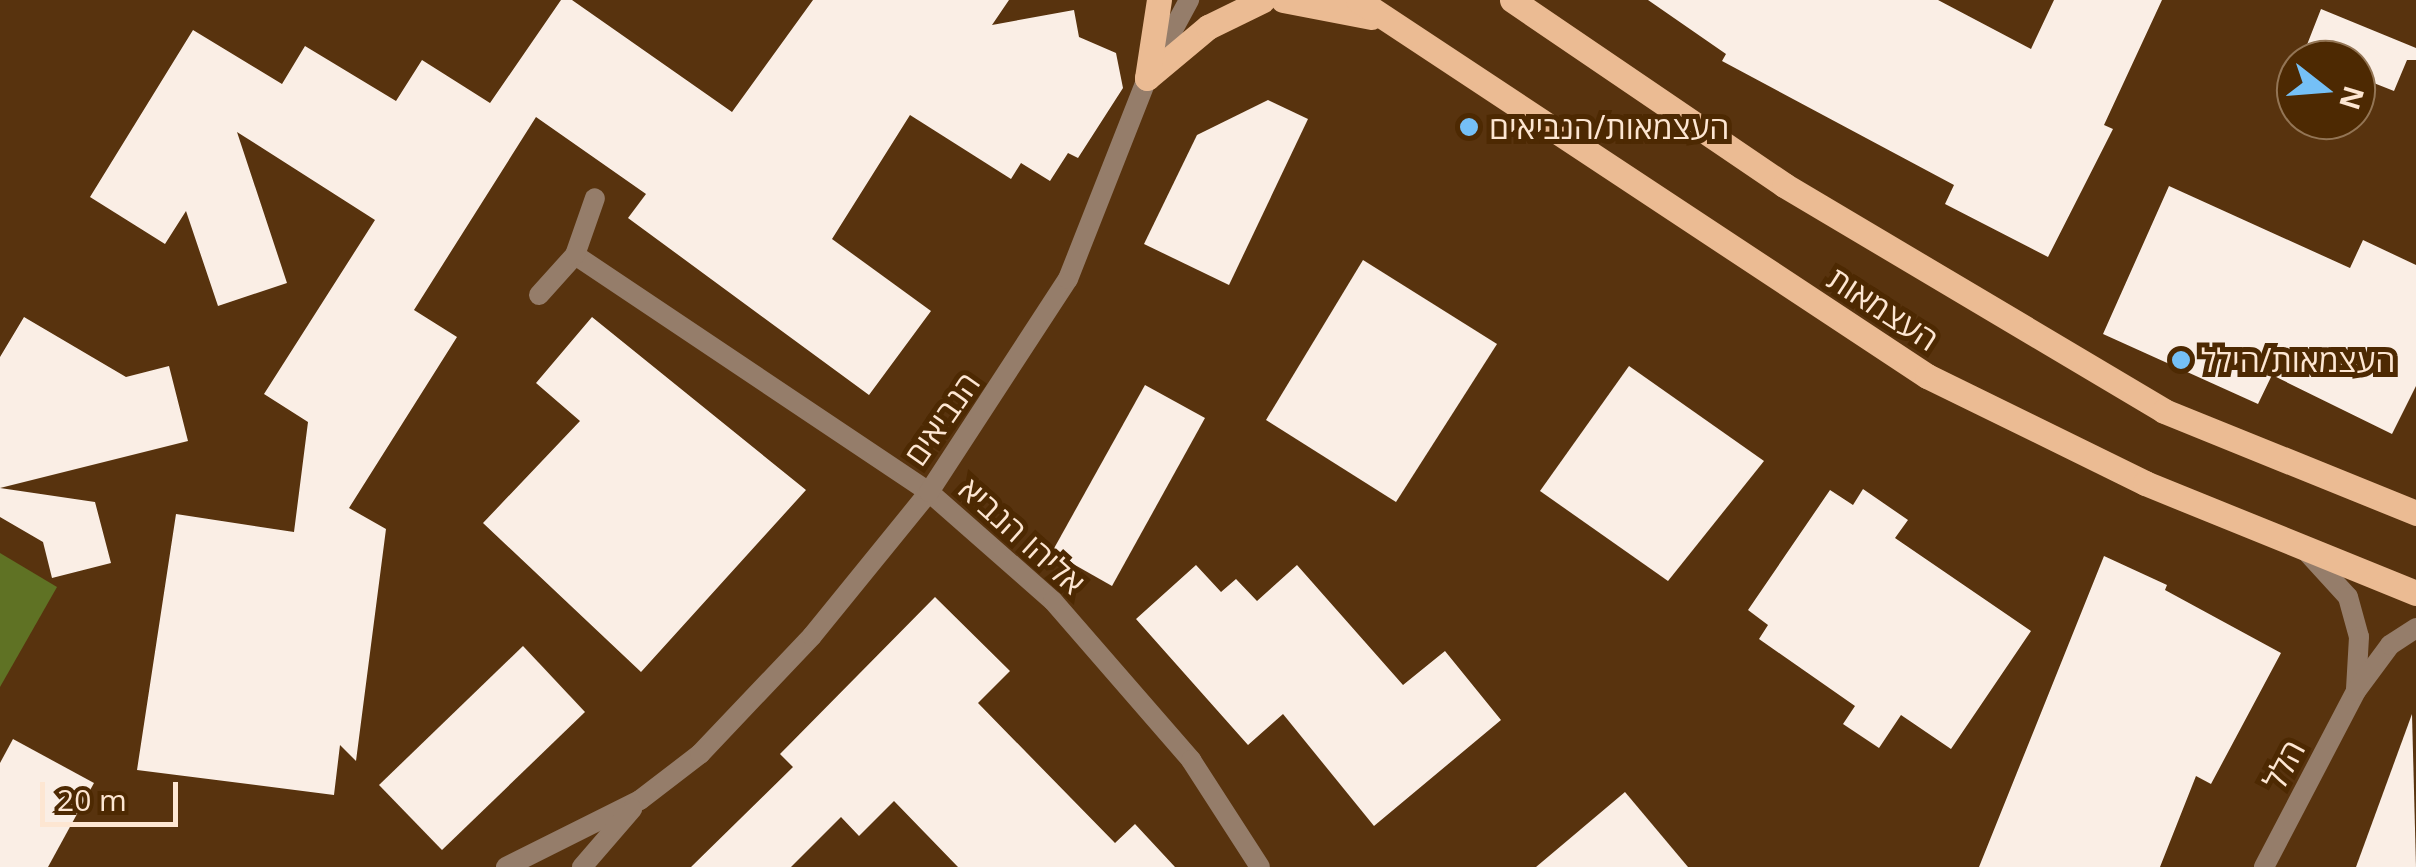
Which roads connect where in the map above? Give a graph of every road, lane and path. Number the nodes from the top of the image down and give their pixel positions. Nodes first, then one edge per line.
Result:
1 (1158, 0) edge
2 (1189, 0) edge
3 (1264, 0) edge
4 (1283, 0) edge
5 (1358, 0) edge
6 (1512, 0) edge
7 (1392, 24) junction
8 (1148, 78) junction
9 (596, 198) dead end
10 (575, 255) junction
11 (540, 296) dead end
12 (929, 492) junction
13 (2416, 513) edge
14 (2303, 547) junction
15 (2416, 593) edge
16 (2416, 628) edge
17 (2356, 691) junction
18 (640, 800) junction
19 (506, 867) edge
20 (582, 867) edge
21 (1260, 867) edge
22 (2264, 867) edge

1 - 8 main road
2 - 8 street, הנביאים
3 - 8 main road
4 - 7 main road
5 - 7 main road, העצמאות
6 - 13 main road, העצמאות
7 - 14 main road, העצמאות
8 - 12 street, הנביאים
9 - 10 street
10 - 11 street
10 - 12 street, אליהו הנביא
12 - 18 street, הנביאים
12 - 21 street, אליהו הנביא
14 - 15 main road, העצמאות
14 - 17 street, הלל
16 - 17 street, הלל
17 - 22 street, הלל
18 - 19 street, הנביאים
18 - 20 street, הנביאים

